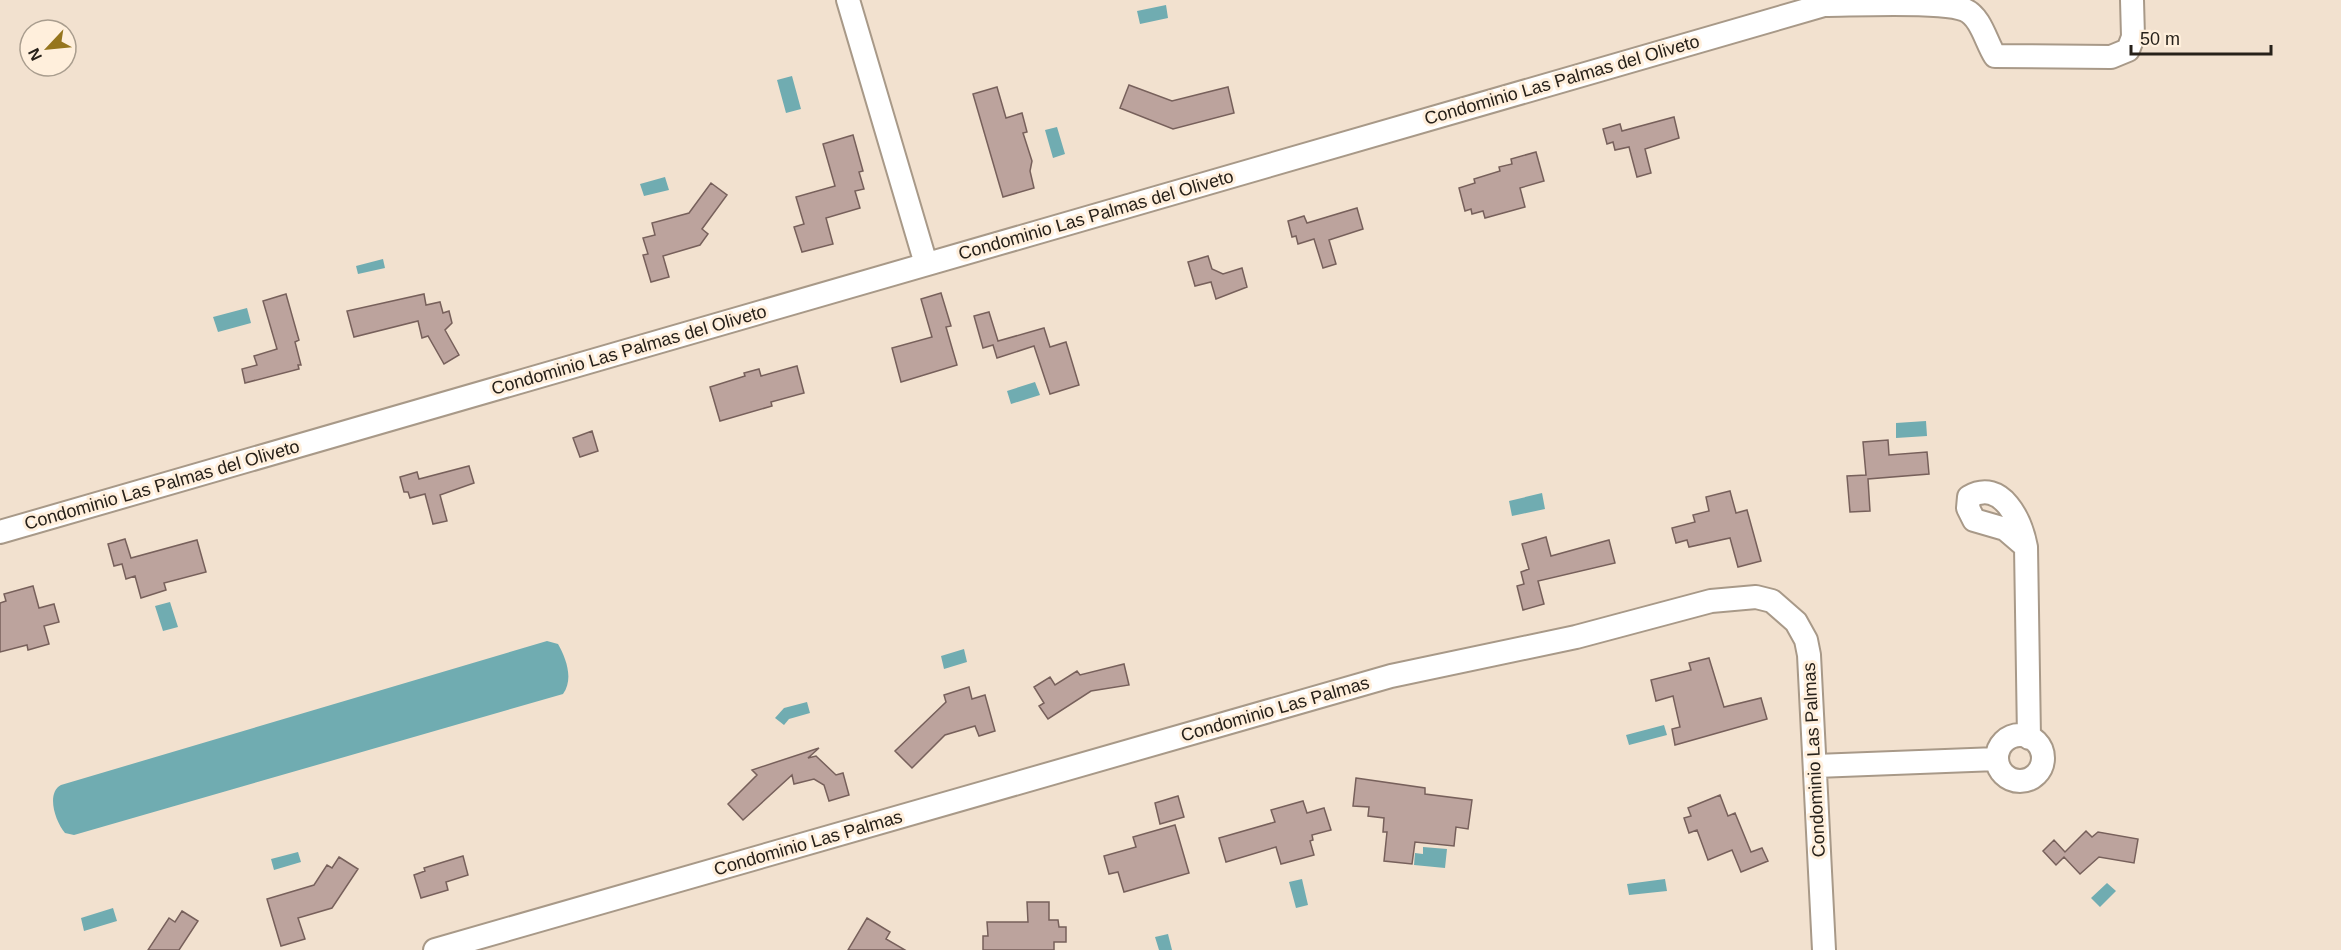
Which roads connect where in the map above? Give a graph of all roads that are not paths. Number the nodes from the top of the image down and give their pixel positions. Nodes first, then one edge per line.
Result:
1 (848, 0) edge
2 (2132, 0) edge
3 (926, 264) junction
4 (0, 532) edge
5 (2026, 547) dead end
6 (2029, 738) junction
7 (1997, 759) junction
8 (1816, 766) junction
9 (435, 950) edge
10 (1824, 950) edge

1 - 3 street
2 - 3 street, Condominio Las Palmas del Oliveto
3 - 4 street, Condominio Las Palmas del Oliveto
5 - 6 street
6 - 7 street
6 - 7 street
7 - 8 street
8 - 9 street, Condominio Las Palmas
8 - 10 street, Condominio Las Palmas

